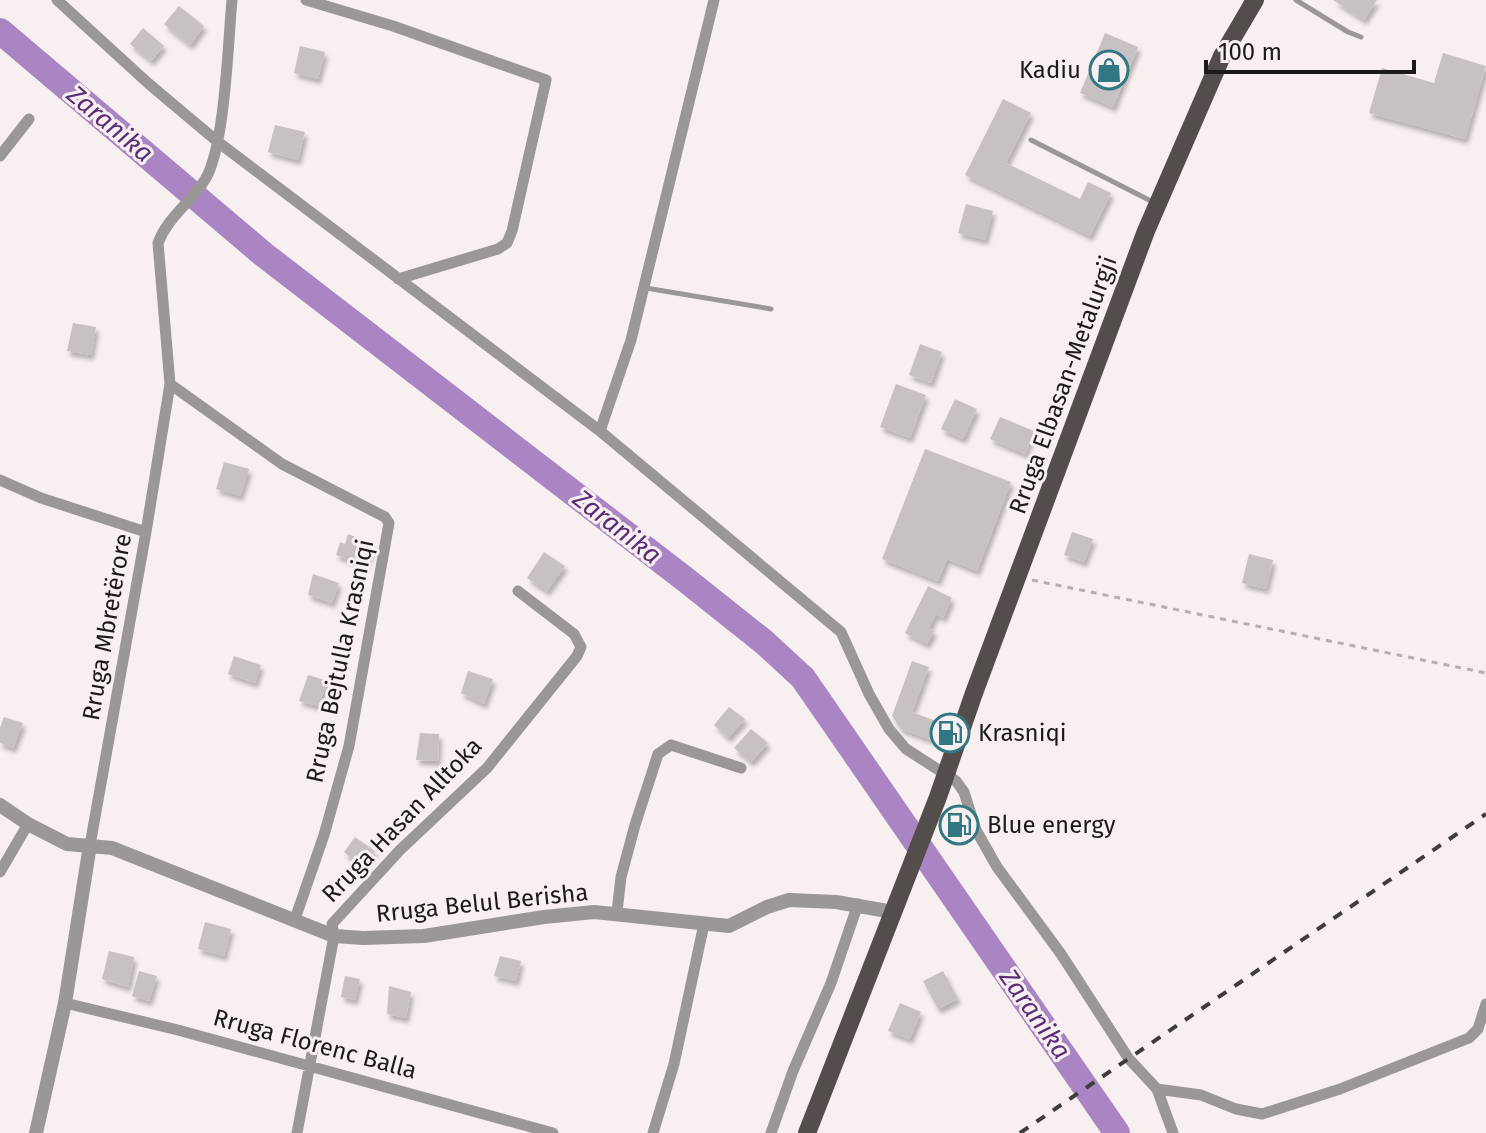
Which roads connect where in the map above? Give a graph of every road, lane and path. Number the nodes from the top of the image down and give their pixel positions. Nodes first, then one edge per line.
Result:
1 (57, 0) edge
2 (232, 0) edge
3 (306, 0) edge
4 (714, 0) edge
5 (1255, 0) edge
6 (1296, 0) edge
7 (1361, 37) dead end
8 (29, 119) dead end
9 (1031, 140) dead end
10 (218, 142) junction
11 (0, 156) edge
12 (1158, 204) junction
13 (398, 279) junction
14 (642, 287) junction
15 (771, 309) dead end
16 (170, 384) junction
17 (600, 431) junction
18 (0, 480) edge
19 (146, 532) junction
20 (1017, 577) junction
21 (518, 591) dead end
22 (1486, 673) edge
23 (741, 768) dead end
24 (946, 776) junction
25 (0, 805) edge
26 (28, 824) junction
27 (90, 845) junction
28 (0, 872) edge
29 (897, 903) junction
30 (858, 904) junction
31 (617, 912) junction
32 (295, 919) junction
33 (704, 924) junction
34 (334, 936) junction
35 (65, 1003) junction
36 (1486, 1004) edge
37 (309, 1065) junction
38 (1157, 1089) junction
39 (36, 1133) edge
40 (297, 1133) edge
41 (553, 1133) edge
42 (653, 1133) edge
43 (771, 1133) edge
44 (807, 1133) edge
45 (1173, 1133) edge

1 - 10 street
2 - 10 street, Rruga Mbretërore
3 - 13 street
4 - 14 street
5 - 12 main road, Rruga Elbasan-Metalurgji
6 - 7 lane
8 - 11 street
9 - 12 lane
10 - 13 street
10 - 16 street, Rruga Mbretërore
12 - 20 main road, Rruga Elbasan-Metalurgji
13 - 17 street
14 - 15 lane
14 - 17 street
16 - 19 street, Rruga Mbretërore
16 - 32 street, Rruga Bejtulla Krasniqi
17 - 24 street
18 - 19 street
19 - 27 street, Rruga Mbretërore
20 - 22 path
20 - 24 main road, Rruga Elbasan-Metalurgji
21 - 34 street, Rruga Hasan Alltoka
23 - 31 street
24 - 29 main road, Rruga Elbasan-Metalurgji
24 - 38 street
25 - 26 street, Rruga Belul Berisha
26 - 27 street, Rruga Belul Berisha
26 - 28 street
27 - 32 street, Rruga Belul Berisha
27 - 35 street, Rruga Mbretërore
29 - 30 street, Rruga Belul Berisha
29 - 44 main road
30 - 33 street, Rruga Belul Berisha
30 - 43 street
31 - 33 street, Rruga Belul Berisha
31 - 34 street, Rruga Belul Berisha
32 - 34 street, Rruga Belul Berisha
33 - 42 street
34 - 37 street, Rruga Hasan Alltoka
35 - 37 street, Rruga Florenc Balla
35 - 39 street, Rruga Mbretërore
36 - 38 street
37 - 40 street, Rruga Hasan Alltoka
37 - 41 street, Rruga Florenc Balla
38 - 45 street

